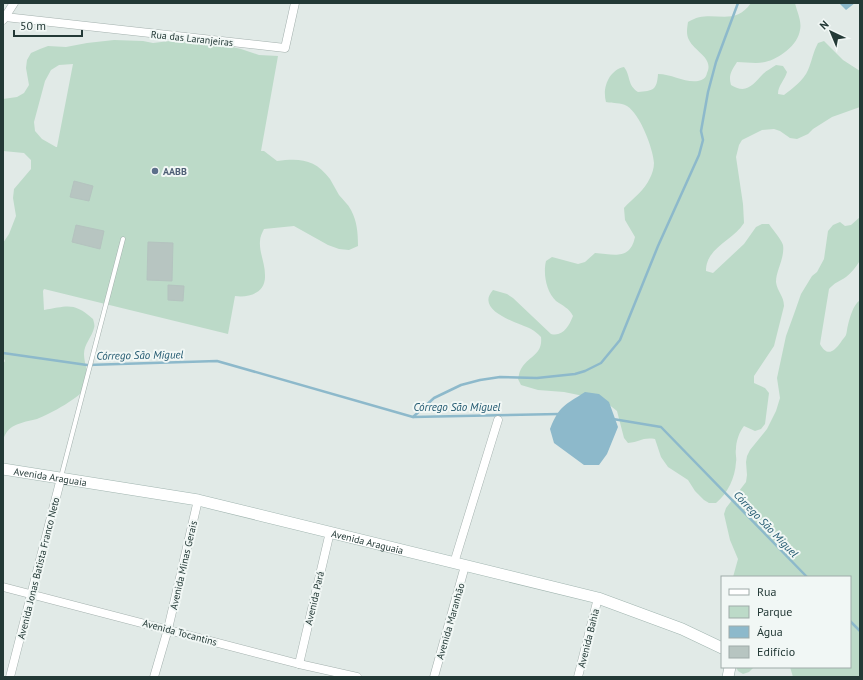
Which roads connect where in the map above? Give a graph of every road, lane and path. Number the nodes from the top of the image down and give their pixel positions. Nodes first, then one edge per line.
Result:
1 (14, 3) edge
2 (295, 3) edge
3 (4, 19) edge
4 (123, 239) dead end
5 (498, 420) dead end
6 (3, 469) edge
7 (61, 478) junction
8 (198, 500) junction
9 (330, 532) junction
10 (460, 564) junction
11 (3, 587) edge
12 (31, 594) junction
13 (598, 598) junction
14 (168, 629) junction
15 (721, 648) edge
16 (299, 664) junction
17 (10, 677) edge
18 (154, 677) edge
19 (357, 677) edge
20 (434, 677) edge
21 (578, 677) edge

1 - 3 street
2 - 3 street, Rua das Laranjeiras
4 - 7 lane, Avenida Jonas Batista Franco Neto
5 - 10 street, Avenida Maranhão
6 - 7 street, Avenida Araguaia
7 - 8 street, Avenida Araguaia
7 - 12 street, Avenida Jonas Batista Franco Neto
8 - 9 street, Avenida Araguaia
8 - 14 street, Avenida Minas Gerais
9 - 10 street, Avenida Araguaia
9 - 16 street, Avenida Pará
10 - 13 street, Avenida Araguaia
10 - 20 street, Avenida Maranhão
11 - 12 street, Avenida Tocantins
12 - 14 street, Avenida Tocantins
12 - 17 street, Avenida Jonas Batista Franco Neto
13 - 15 street, Avenida Araguaia
13 - 21 street, Avenida Bahia
14 - 16 street, Avenida Tocantins
14 - 18 street, Avenida Minas Gerais
16 - 19 street, Avenida Tocantins

